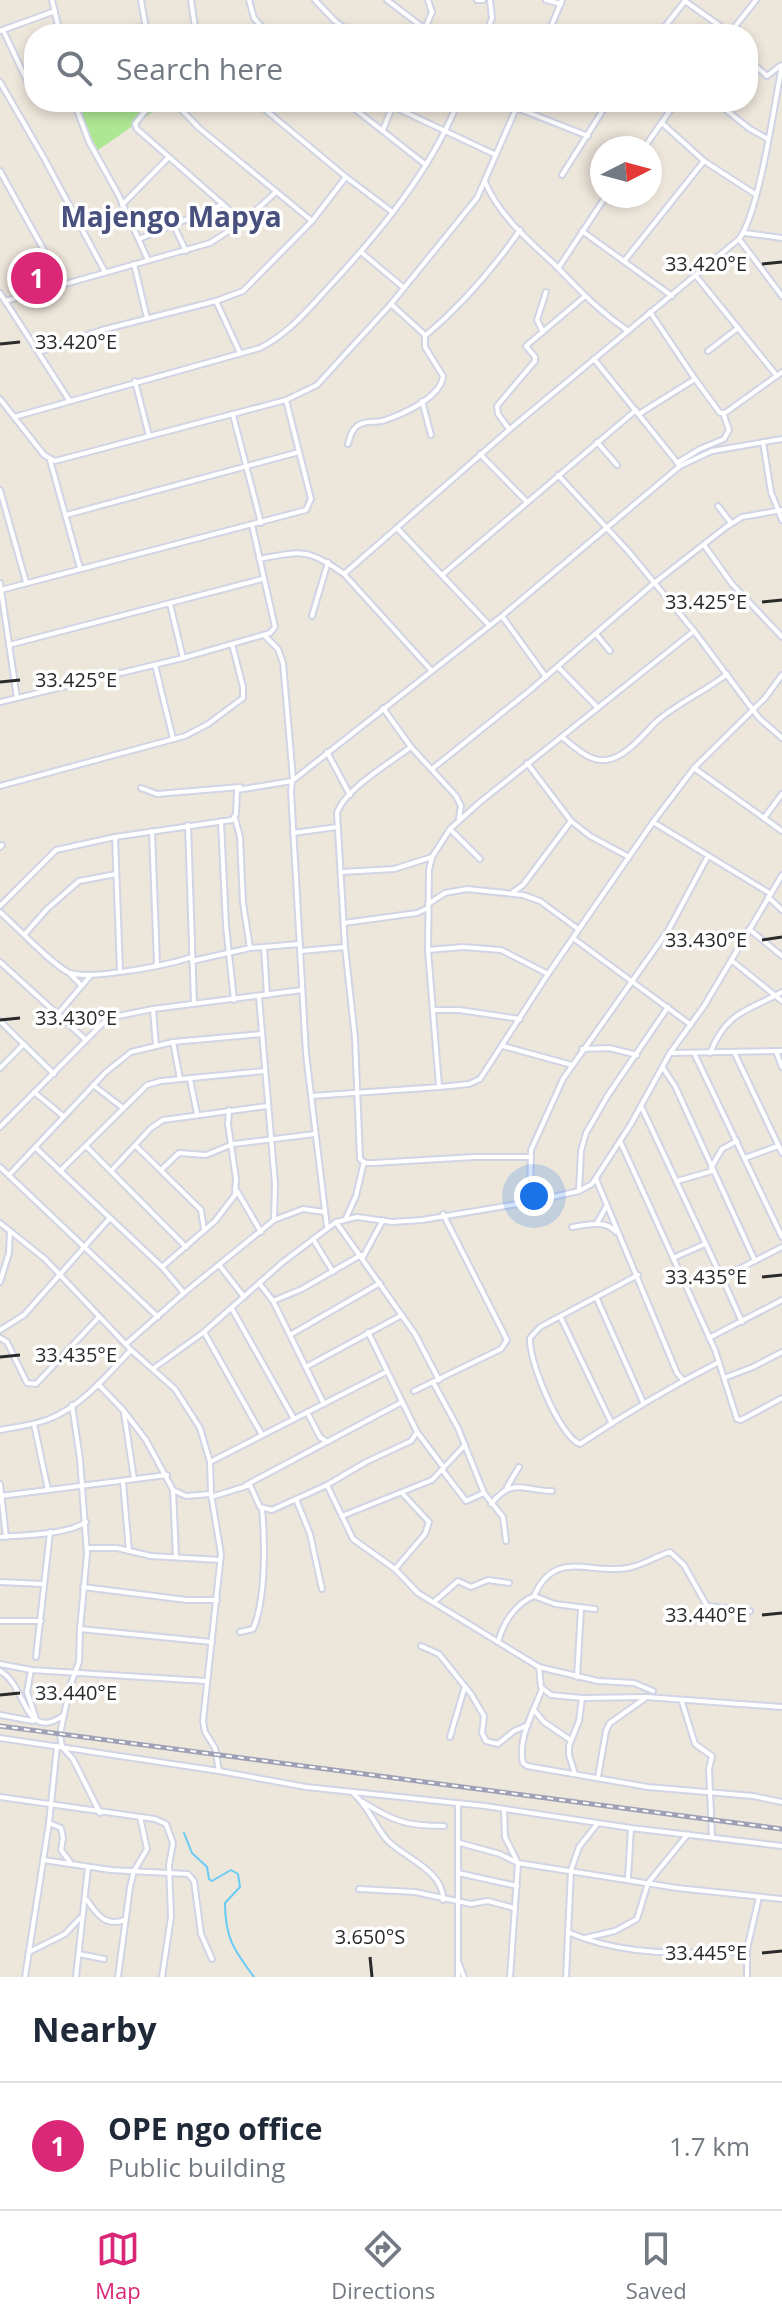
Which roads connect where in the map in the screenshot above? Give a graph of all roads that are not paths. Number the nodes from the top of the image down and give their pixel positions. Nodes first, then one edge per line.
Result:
1 (52, 0) edge
2 (143, 0) edge
3 (191, 0) edge
4 (249, 0) edge
5 (315, 0) edge
6 (387, 0) edge
7 (428, 0) edge
8 (477, 0) edge
9 (483, 0) edge
10 (490, 0) edge
11 (546, 0) edge
12 (686, 0) edge
13 (756, 0) edge
14 (562, 2) edge
15 (55, 11) junction
16 (58, 24) edge
17 (146, 24) edge
18 (195, 24) edge
19 (259, 24) edge
20 (339, 24) edge
21 (415, 24) edge
22 (427, 24) edge
23 (490, 24) edge
24 (552, 24) edge
25 (667, 24) edge
26 (717, 24) edge
27 (736, 24) edge
28 (1, 30) edge
29 (782, 65) edge
30 (758, 68) edge
31 (24, 75) edge
32 (0, 82) edge
33 (78, 112) edge
34 (143, 112) edge
35 (184, 112) edge
36 (268, 112) edge
37 (359, 112) edge
38 (390, 112) edge
39 (410, 112) edge
40 (454, 112) edge
41 (515, 112) edge
42 (534, 112) edge
43 (602, 112) edge
44 (669, 112) edge
45 (729, 112) edge
46 (662, 123) junction
47 (383, 130) junction
48 (447, 130) junction
49 (588, 136) junction
50 (653, 136) edge
51 (768, 139) junction
52 (496, 155) junction
53 (168, 158) junction
54 (704, 161) junction
55 (426, 165) junction
56 (0, 171) edge
57 (562, 175) dead end
58 (346, 177) junction
59 (485, 182) junction
60 (275, 193) junction
61 (755, 194) junction
62 (122, 205) junction
63 (221, 205) junction
64 (598, 208) edge
65 (391, 211) junction
66 (312, 221) junction
67 (243, 222) junction
68 (174, 226) junction
69 (520, 230) junction
70 (582, 231) junction
71 (744, 233) junction
72 (782, 238) edge
73 (139, 239) junction
74 (739, 239) junction
75 (186, 251) junction
76 (361, 252) junction
77 (148, 260) junction
78 (625, 260) junction
79 (134, 264) junction
80 (558, 268) junction
81 (105, 272) junction
82 (696, 276) junction
83 (62, 283) junction
84 (404, 288) junction
85 (546, 292) dead end
86 (0, 293) edge
87 (672, 296) junction
88 (782, 296) edge
89 (584, 297) junction
90 (5, 301) junction
91 (216, 301) junction
92 (391, 304) junction
93 (650, 312) junction
94 (147, 318) junction
95 (738, 328) junction
96 (628, 331) junction
97 (543, 332) junction
98 (425, 336) junction
99 (708, 351) dead end
100 (39, 352) junction
101 (240, 353) junction
102 (594, 358) junction
103 (779, 374) edge
104 (695, 379) junction
105 (135, 381) junction
106 (0, 399) edge
107 (69, 400) junction
108 (286, 400) junction
109 (422, 401) junction
110 (637, 412) junction
111 (723, 413) junction
112 (233, 415) junction
113 (14, 417) junction
114 (510, 429) junction
115 (431, 435) dead end
116 (149, 436) junction
117 (782, 439) edge
118 (597, 442) junction
119 (763, 442) junction
120 (348, 444) dead end
121 (300, 452) junction
122 (480, 454) junction
123 (50, 460) junction
124 (617, 465) dead end
125 (678, 465) junction
126 (247, 467) junction
127 (558, 475) junction
128 (1, 492) edge
129 (526, 501) junction
130 (718, 506) dead end
131 (780, 511) edge
132 (66, 515) junction
133 (782, 520) edge
134 (261, 523) junction
135 (731, 523) junction
136 (252, 525) junction
137 (606, 526) junction
138 (397, 528) junction
139 (704, 545) junction
140 (259, 559) junction
141 (328, 562) junction
142 (80, 568) junction
143 (344, 574) junction
144 (442, 575) junction
145 (262, 579) junction
146 (26, 582) junction
147 (0, 583) edge
148 (653, 584) junction
149 (1, 590) edge
150 (170, 604) junction
151 (312, 616) dead end
152 (502, 616) junction
153 (489, 625) junction
154 (694, 631) junction
155 (596, 634) junction
156 (264, 635) junction
157 (782, 637) edge
158 (232, 644) junction
159 (9, 645) junction
160 (610, 651) dead end
161 (183, 658) junction
162 (155, 665) junction
163 (557, 667) junction
164 (431, 671) junction
165 (727, 674) junction
166 (782, 675) edge
167 (546, 677) junction
168 (17, 698) junction
169 (0, 702) edge
170 (383, 708) junction
171 (598, 708) junction
172 (753, 709) junction
173 (563, 738) junction
174 (782, 738) edge
175 (173, 739) junction
176 (411, 747) junction
177 (327, 752) junction
178 (527, 763) junction
179 (694, 768) junction
180 (432, 769) junction
181 (293, 780) junction
182 (0, 786) edge
183 (242, 787) junction
184 (141, 788) dead end
185 (782, 794) edge
186 (350, 795) junction
187 (235, 818) junction
188 (764, 818) junction
189 (459, 820) junction
190 (221, 821) junction
191 (571, 821) junction
192 (653, 822) junction
193 (188, 825) junction
194 (337, 827) junction
195 (450, 829) junction
196 (152, 831) junction
197 (782, 831) edge
198 (293, 833) junction
199 (115, 837) junction
200 (708, 856) junction
201 (432, 857) junction
202 (629, 857) junction
203 (480, 859) dead end
204 (341, 872) junction
205 (116, 874) junction
206 (782, 877) edge
207 (511, 894) junction
208 (769, 896) junction
209 (0, 906) edge
210 (428, 906) junction
211 (782, 910) edge
212 (0, 912) edge
213 (344, 923) junction
214 (578, 929) junction
215 (749, 929) junction
216 (25, 934) junction
217 (573, 938) junction
218 (300, 944) junction
219 (264, 947) junction
220 (345, 947) junction
221 (250, 948) junction
222 (428, 950) junction
223 (301, 951) junction
224 (229, 954) junction
225 (782, 956) edge
226 (192, 959) junction
227 (731, 959) junction
228 (0, 962) edge
229 (157, 964) junction
230 (120, 971) junction
231 (69, 973) junction
232 (548, 974) junction
233 (91, 975) junction
234 (630, 982) junction
235 (82, 986) junction
236 (302, 990) junction
237 (779, 994) edge
238 (267, 995) junction
239 (259, 997) junction
240 (234, 1000) junction
241 (782, 1001) edge
242 (194, 1004) junction
243 (668, 1007) junction
244 (153, 1009) junction
245 (433, 1010) junction
246 (57, 1015) junction
247 (520, 1019) junction
248 (0, 1021) edge
249 (691, 1025) junction
250 (262, 1034) junction
251 (86, 1040) junction
252 (173, 1042) junction
253 (24, 1044) junction
254 (156, 1046) junction
255 (503, 1046) junction
256 (582, 1049) junction
257 (779, 1051) edge
258 (734, 1052) junction
259 (670, 1053) junction
260 (694, 1053) junction
261 (710, 1053) junction
262 (637, 1055) junction
263 (572, 1065) junction
264 (782, 1067) edge
265 (0, 1068) edge
266 (663, 1068) junction
267 (265, 1071) junction
268 (54, 1074) junction
269 (190, 1079) junction
270 (180, 1080) junction
271 (93, 1085) junction
272 (440, 1087) junction
273 (34, 1092) junction
274 (358, 1093) junction
275 (311, 1096) junction
276 (267, 1106) junction
277 (641, 1106) junction
278 (123, 1108) junction
279 (229, 1110) junction
280 (197, 1114) junction
281 (63, 1116) junction
282 (0, 1127) edge
283 (315, 1134) junction
284 (270, 1138) junction
285 (620, 1141) junction
286 (737, 1141) junction
287 (233, 1144) junction
288 (86, 1145) junction
289 (135, 1145) junction
290 (778, 1146) junction
291 (36, 1148) junction
292 (782, 1153) edge
293 (530, 1157) junction
294 (745, 1158) junction
295 (364, 1162) junction
296 (0, 1167) edge
297 (711, 1169) junction
298 (112, 1170) junction
299 (161, 1170) junction
300 (60, 1171) junction
301 (9, 1175) junction
302 (596, 1179) junction
303 (677, 1181) junction
304 (236, 1189) junction
305 (579, 1191) junction
306 (530, 1202) junction
307 (607, 1204) junction
308 (324, 1212) junction
309 (443, 1214) junction
310 (346, 1218) junction
311 (109, 1219) junction
312 (274, 1220) junction
313 (383, 1220) junction
314 (336, 1222) junction
315 (0, 1223) edge
316 (597, 1224) junction
317 (327, 1227) junction
318 (572, 1227) dead end
319 (10, 1231) junction
320 (204, 1231) junction
321 (261, 1232) junction
322 (782, 1237) edge
323 (313, 1239) junction
324 (623, 1240) junction
325 (705, 1244) junction
326 (84, 1247) junction
327 (186, 1247) junction
328 (782, 1248) edge
329 (362, 1257) junction
330 (673, 1258) junction
331 (755, 1261) junction
332 (220, 1266) junction
333 (162, 1267) junction
334 (333, 1272) junction
335 (719, 1272) junction
336 (61, 1275) junction
337 (638, 1275) junction
338 (0, 1282) edge
339 (259, 1283) junction
340 (380, 1283) junction
341 (184, 1293) junction
342 (244, 1297) junction
343 (597, 1299) junction
344 (782, 1300) edge
345 (273, 1301) junction
346 (232, 1309) junction
347 (402, 1315) junction
348 (99, 1317) junction
349 (158, 1317) junction
350 (561, 1318) junction
351 (742, 1322) junction
352 (0, 1330) edge
353 (204, 1332) junction
354 (368, 1332) junction
355 (290, 1335) junction
356 (0, 1338) edge
357 (709, 1338) junction
358 (126, 1344) junction
359 (131, 1350) junction
360 (782, 1352) edge
361 (719, 1362) junction
362 (306, 1367) junction
363 (154, 1368) junction
364 (386, 1372) junction
365 (724, 1378) junction
366 (683, 1380) junction
367 (436, 1381) junction
368 (98, 1384) junction
369 (414, 1391) dead end
370 (782, 1398) edge
371 (402, 1402) junction
372 (643, 1402) junction
373 (324, 1404) junction
374 (72, 1405) junction
375 (123, 1410) junction
376 (307, 1412) junction
377 (294, 1419) junction
378 (34, 1424) junction
379 (612, 1424) junction
380 (0, 1430) edge
381 (417, 1432) junction
382 (262, 1435) junction
383 (327, 1442) junction
384 (465, 1445) junction
385 (210, 1462) junction
386 (519, 1467) dead end
387 (443, 1469) junction
388 (167, 1475) junction
389 (134, 1480) junction
390 (123, 1481) junction
391 (0, 1484) edge
392 (246, 1485) junction
393 (327, 1485) junction
394 (82, 1486) junction
395 (506, 1489) junction
396 (48, 1490) junction
397 (173, 1490) junction
398 (552, 1491) dead end
399 (402, 1493) junction
400 (484, 1493) junction
401 (211, 1495) junction
402 (1, 1496) edge
403 (296, 1499) junction
404 (491, 1504) junction
405 (262, 1509) junction
406 (341, 1516) junction
407 (86, 1522) junction
408 (50, 1532) junction
409 (3, 1537) edge
410 (506, 1541) dead end
411 (87, 1548) junction
412 (129, 1551) junction
413 (176, 1557) junction
414 (220, 1560) junction
415 (395, 1569) junction
416 (0, 1582) edge
417 (509, 1583) dead end
418 (44, 1584) junction
419 (83, 1587) junction
420 (322, 1589) dead end
421 (534, 1596) junction
422 (217, 1600) junction
423 (434, 1602) junction
424 (581, 1609) junction
425 (595, 1609) dead end
426 (750, 1611) dead end
427 (0, 1621) edge
428 (41, 1621) junction
429 (80, 1629) junction
430 (240, 1632) dead end
431 (212, 1642) junction
432 (498, 1642) junction
433 (421, 1646) dead end
434 (36, 1657) dead end
435 (0, 1664) edge
436 (539, 1667) junction
437 (31, 1670) junction
438 (0, 1671) edge
439 (78, 1672) junction
440 (577, 1677) junction
441 (206, 1681) junction
442 (465, 1686) junction
443 (542, 1689) junction
444 (653, 1691) dead end
445 (646, 1697) junction
446 (582, 1698) junction
447 (682, 1702) junction
448 (782, 1707) edge
449 (534, 1710) junction
450 (64, 1714) junction
451 (0, 1715) edge
452 (37, 1721) junction
453 (528, 1725) junction
454 (450, 1737) dead end
455 (0, 1738) edge
456 (570, 1740) junction
457 (60, 1747) junction
458 (219, 1771) junction
459 (575, 1774) junction
460 (598, 1777) junction
461 (352, 1792) junction
462 (711, 1794) junction
463 (0, 1797) edge
464 (361, 1801) junction
465 (782, 1802) edge
466 (458, 1804) junction
467 (51, 1805) junction
468 (504, 1810) junction
469 (100, 1813) junction
470 (140, 1817) junction
471 (49, 1823) junction
472 (598, 1823) junction
473 (444, 1826) dead end
474 (631, 1828) junction
475 (688, 1834) junction
476 (712, 1837) junction
477 (460, 1843) junction
478 (782, 1846) edge
479 (43, 1860) junction
480 (72, 1863) junction
481 (518, 1863) junction
482 (88, 1867) junction
483 (571, 1870) junction
484 (134, 1871) junction
485 (169, 1873) junction
486 (458, 1873) junction
487 (628, 1879) junction
488 (648, 1883) junction
489 (517, 1886) junction
490 (359, 1889) dead end
491 (759, 1897) junction
492 (85, 1898) junction
493 (782, 1899) edge
494 (443, 1900) junction
495 (458, 1902) junction
496 (514, 1908) junction
497 (82, 1916) junction
498 (125, 1920) junction
499 (570, 1933) junction
500 (583, 1939) junction
501 (747, 1949) junction
502 (28, 1952) junction
503 (79, 1954) junction
504 (104, 1959) dead end
505 (212, 1959) dead end
506 (118, 1976) edge
507 (25, 1977) edge
508 (76, 1977) edge
509 (126, 1977) edge
510 (162, 1977) edge
511 (461, 1977) edge
512 (510, 1977) edge
513 (566, 1977) edge
514 (747, 1977) edge

1 - 15 street
2 - 17 street
3 - 18 street
4 - 19 street
5 - 20 street
6 - 21 street
7 - 22 street
8 - 9 street
10 - 23 street
11 - 14 street
12 - 25 street
12 - 26 street
13 - 27 street
14 - 24 street
15 - 16 street
15 - 28 street
28 - 31 street
29 - 30 street
29 - 51 street
32 - 81 street
33 - 62 street
34 - 53 street
35 - 60 street
36 - 58 street
37 - 47 street
38 - 47 street
39 - 48 street
40 - 48 street
41 - 52 street
42 - 49 street
43 - 49 street
44 - 46 street
45 - 51 street
46 - 50 street
46 - 54 street
47 - 55 street
48 - 52 street
48 - 55 street
49 - 57 street
51 - 61 street
52 - 59 street
53 - 62 street
53 - 63 street
54 - 61 street
54 - 78 street
55 - 65 street
56 - 83 street
58 - 65 street
58 - 66 street
59 - 69 street
59 - 84 street
60 - 66 street
60 - 67 street
61 - 71 street
62 - 73 street
63 - 67 street
63 - 68 street
64 - 70 street
65 - 76 street
66 - 91 street
67 - 75 street
68 - 73 street
68 - 75 street
69 - 80 street
69 - 98 street
70 - 78 street
70 - 80 street
71 - 72 street
71 - 74 street
73 - 77 street
74 - 82 street
74 - 88 street
75 - 77 street
76 - 84 street
76 - 101 street
77 - 79 street
78 - 87 street
79 - 81 street
79 - 94 street
80 - 89 street
81 - 83 street
82 - 87 street
82 - 95 street
83 - 90 street
84 - 92 street
85 - 97 street
86 - 90 street
87 - 93 street
89 - 96 street
89 - 97 street
90 - 100 street
91 - 94 street
91 - 101 street
92 - 98 street
92 - 108 street
93 - 96 street
93 - 104 street
94 - 100 street
95 - 99 street
95 - 103 street
96 - 102 street
97 - 114 street
98 - 109 street
100 - 107 street
101 - 105 street
102 - 110 street
102 - 114 street
103 - 111 street
104 - 110 street
104 - 111 street
105 - 107 street
105 - 116 street
106 - 113 street
107 - 113 street
108 - 112 street
108 - 121 street
109 - 115 street
109 - 120 street
110 - 118 street
110 - 125 street
111 - 125 street
112 - 116 street
112 - 126 street
113 - 123 street
114 - 122 street
116 - 123 street
117 - 119 street
118 - 124 street
118 - 127 street
119 - 125 street
119 - 131 street
121 - 126 street
121 - 134 street
122 - 129 street
122 - 138 street
123 - 132 street
125 - 137 street
126 - 132 street
126 - 134 street
127 - 129 street
127 - 137 street
128 - 146 street
129 - 144 street
130 - 135 street
131 - 133 street
131 - 135 street
132 - 142 street
134 - 136 street
135 - 139 street
136 - 140 street
136 - 142 street
137 - 148 street
137 - 152 street
138 - 143 street
138 - 144 street
139 - 148 street
139 - 157 street
140 - 141 street
140 - 145 street
141 - 143 street
141 - 151 street
142 - 146 street
143 - 164 street
144 - 153 street
145 - 150 street
145 - 156 street
146 - 149 street
147 - 149 street
148 - 154 street
148 - 155 street
149 - 159 street
150 - 159 street
150 - 161 street
152 - 153 street
152 - 167 street
153 - 164 street
154 - 165 street
154 - 171 street
155 - 160 street
155 - 163 street
156 - 158 street
156 - 181 street
158 - 161 street
158 - 175 street
159 - 168 street
161 - 162 street
162 - 168 street
162 - 175 street
163 - 167 street
163 - 171 street
164 - 170 street
165 - 172 street
165 - 173 street
166 - 172 street
167 - 180 street
168 - 169 street
170 - 176 street
170 - 177 street
171 - 173 street
172 - 174 street
172 - 179 street
173 - 178 street
175 - 182 street
176 - 180 street
176 - 186 street
177 - 181 street
177 - 186 street
178 - 189 street
178 - 191 street
179 - 188 street
179 - 192 street
180 - 189 street
181 - 183 street
181 - 198 street
183 - 184 street
183 - 187 street
185 - 188 street
186 - 194 street
187 - 190 street
187 - 221 street
188 - 197 street
189 - 195 street
190 - 193 street
190 - 224 street
191 - 202 street
191 - 207 street
192 - 200 street
192 - 202 street
193 - 196 street
193 - 226 street
194 - 198 street
194 - 204 street
195 - 201 street
195 - 203 street
196 - 199 street
196 - 229 street
198 - 218 street
199 - 205 street
199 - 209 street
200 - 208 street
200 - 234 street
201 - 204 street
201 - 210 street
202 - 214 street
204 - 213 street
205 - 216 street
205 - 230 street
206 - 208 street
207 - 210 street
207 - 214 street
208 - 211 street
208 - 215 street
210 - 213 street
210 - 222 street
212 - 216 street
213 - 220 street
214 - 217 street
215 - 225 street
215 - 227 street
216 - 231 street
217 - 232 street
217 - 234 street
218 - 219 street
218 - 223 street
219 - 221 street
219 - 238 street
220 - 223 street
220 - 274 street
221 - 224 street
222 - 232 street
222 - 245 street
223 - 236 street
224 - 226 street
224 - 240 street
226 - 229 street
226 - 242 street
227 - 237 street
227 - 249 street
228 - 246 street
229 - 230 street
230 - 233 street
231 - 233 street
231 - 235 street
232 - 247 street
233 - 235 street
234 - 243 street
234 - 256 street
235 - 246 street
236 - 238 street
236 - 275 street
237 - 241 street
237 - 261 street
238 - 239 street
239 - 240 street
239 - 250 street
240 - 242 street
242 - 244 street
243 - 249 street
243 - 262 street
244 - 251 street
244 - 254 street
245 - 247 street
245 - 272 street
246 - 251 street
247 - 255 street
248 - 253 street
249 - 259 street
250 - 252 street
250 - 267 street
251 - 268 street
252 - 254 street
252 - 270 street
253 - 265 street
253 - 268 street
254 - 271 street
255 - 263 street
255 - 272 street
256 - 262 street
256 - 263 street
257 - 258 street
257 - 264 street
258 - 261 street
258 - 290 street
259 - 260 street
259 - 266 street
260 - 261 street
260 - 286 street
262 - 305 street
263 - 293 street
266 - 277 street
266 - 297 street
267 - 269 street
267 - 276 street
268 - 273 street
269 - 270 street
269 - 280 street
270 - 278 street
271 - 278 street
271 - 281 street
272 - 274 street
273 - 281 street
273 - 282 street
274 - 275 street
274 - 295 street
275 - 283 street
276 - 279 street
276 - 284 street
277 - 285 street
277 - 303 street
278 - 288 street
279 - 280 street
279 - 287 street
280 - 289 street
281 - 291 street
283 - 284 street
283 - 308 street
284 - 287 street
284 - 312 street
285 - 302 street
285 - 330 street
286 - 294 street
286 - 297 street
287 - 299 street
287 - 304 street
288 - 298 street
288 - 300 street
289 - 298 street
289 - 299 street
290 - 292 street
290 - 294 street
291 - 300 street
291 - 301 street
293 - 295 street
293 - 306 street
294 - 322 street
295 - 310 street
296 - 301 street
297 - 303 street
297 - 331 street
298 - 327 street
299 - 320 street
300 - 311 street
301 - 326 street
302 - 305 street
302 - 307 street
303 - 325 street
304 - 320 street
304 - 321 street
305 - 306 street
306 - 309 street
307 - 316 street
307 - 324 street
308 - 312 street
308 - 317 street
309 - 313 street
309 - 367 street
310 - 313 street
310 - 314 street
311 - 326 street
311 - 333 street
312 - 321 street
313 - 329 street
314 - 317 street
314 - 329 street
315 - 319 street
316 - 318 street
316 - 324 street
317 - 323 street
319 - 336 street
319 - 338 street
320 - 327 street
321 - 332 street
323 - 334 street
323 - 339 street
324 - 337 street
325 - 330 street
325 - 335 street
326 - 336 street
326 - 349 street
327 - 333 street
328 - 331 street
329 - 334 street
329 - 340 street
330 - 357 street
331 - 335 street
332 - 341 street
332 - 342 street
333 - 341 street
334 - 345 street
335 - 351 street
336 - 348 street
336 - 352 street
337 - 343 street
337 - 366 street
339 - 342 street
339 - 345 street
340 - 347 street
340 - 355 street
341 - 349 street
342 - 346 street
343 - 350 street
343 - 372 street
344 - 351 street
345 - 355 street
346 - 353 street
346 - 377 street
347 - 354 street
347 - 367 street
348 - 356 street
348 - 358 street
349 - 358 street
350 - 379 street
350 - 379 street
351 - 357 street
353 - 363 street
353 - 382 street
354 - 362 street
354 - 364 street
355 - 362 street
357 - 361 street
358 - 359 street
359 - 363 street
359 - 368 street
360 - 365 street
361 - 365 street
361 - 366 street
362 - 373 street
363 - 385 street
364 - 371 street
364 - 373 street
365 - 370 street
366 - 372 street
367 - 369 street
367 - 384 street
368 - 374 street
368 - 375 street
371 - 381 street
371 - 383 street
372 - 379 street
373 - 376 street
374 - 378 street
374 - 394 street
375 - 388 street
375 - 389 street
376 - 377 street
376 - 383 street
377 - 382 street
378 - 380 street
378 - 396 street
381 - 387 street
381 - 393 street
382 - 385 street
383 - 392 street
384 - 387 street
384 - 400 street
385 - 401 street
386 - 395 street
387 - 399 street
387 - 400 street
388 - 389 street
388 - 397 street
389 - 390 street
390 - 394 street
390 - 412 street
391 - 402 street
392 - 401 street
392 - 405 street
393 - 403 street
393 - 406 street
394 - 396 street
394 - 407 street
395 - 398 street
395 - 404 street
396 - 402 street
397 - 401 street
397 - 413 street
399 - 406 street
399 - 415 street
400 - 404 street
401 - 414 street
402 - 409 street
403 - 405 street
403 - 420 street
404 - 410 street
405 - 430 street
406 - 415 street
407 - 408 street
407 - 411 street
408 - 409 street
408 - 418 street
411 - 412 street
411 - 419 street
412 - 413 street
413 - 414 street
414 - 422 street
415 - 423 street
416 - 418 street
417 - 423 street
418 - 428 street
419 - 422 street
419 - 429 street
421 - 424 street
421 - 426 street
421 - 432 street
422 - 431 street
423 - 432 street
424 - 425 street
424 - 440 street
427 - 428 street
428 - 434 street
429 - 431 street
429 - 439 street
431 - 441 street
432 - 436 street
433 - 442 street
435 - 437 street
436 - 440 street
436 - 443 street
437 - 439 street
437 - 452 street
438 - 452 street
439 - 441 street
439 - 450 street
440 - 444 street
441 - 458 street
442 - 453 street
442 - 454 street
443 - 446 street
443 - 449 street
445 - 446 street
445 - 447 street
445 - 460 street
446 - 456 street
447 - 448 street
447 - 462 street
449 - 453 street
449 - 456 street
450 - 452 street
450 - 457 street
451 - 452 street
453 - 459 street
455 - 457 street
456 - 459 street
457 - 458 street
457 - 467 street
457 - 469 street
458 - 461 street
459 - 460 street
460 - 462 street
461 - 464 street
461 - 466 street
462 - 465 street
462 - 476 street
463 - 467 street
464 - 473 street
464 - 494 street
466 - 468 street
466 - 477 street
467 - 469 street
467 - 471 street
468 - 472 street
468 - 481 street
469 - 470 street
470 - 484 street
470 - 485 street
471 - 479 street
471 - 480 street
472 - 474 street
472 - 483 street
474 - 475 street
474 - 487 street
475 - 476 street
475 - 488 street
476 - 478 street
477 - 481 street
477 - 486 street
479 - 480 street
479 - 502 street
480 - 482 street
481 - 483 street
481 - 489 street
482 - 484 street
482 - 492 street
483 - 487 street
483 - 499 street
484 - 485 street
484 - 498 street
485 - 505 street
485 - 510 street
486 - 489 street
486 - 495 street
487 - 488 street
488 - 491 street
488 - 500 street
489 - 496 street
490 - 494 street
491 - 493 street
491 - 501 street
492 - 497 street
492 - 498 street
494 - 495 street
495 - 496 street
495 - 511 street
496 - 512 street
497 - 502 street
497 - 503 street
498 - 506 street
499 - 500 street
499 - 513 street
500 - 501 street
501 - 514 street
502 - 507 street
503 - 504 street
503 - 508 street
506 - 509 street

